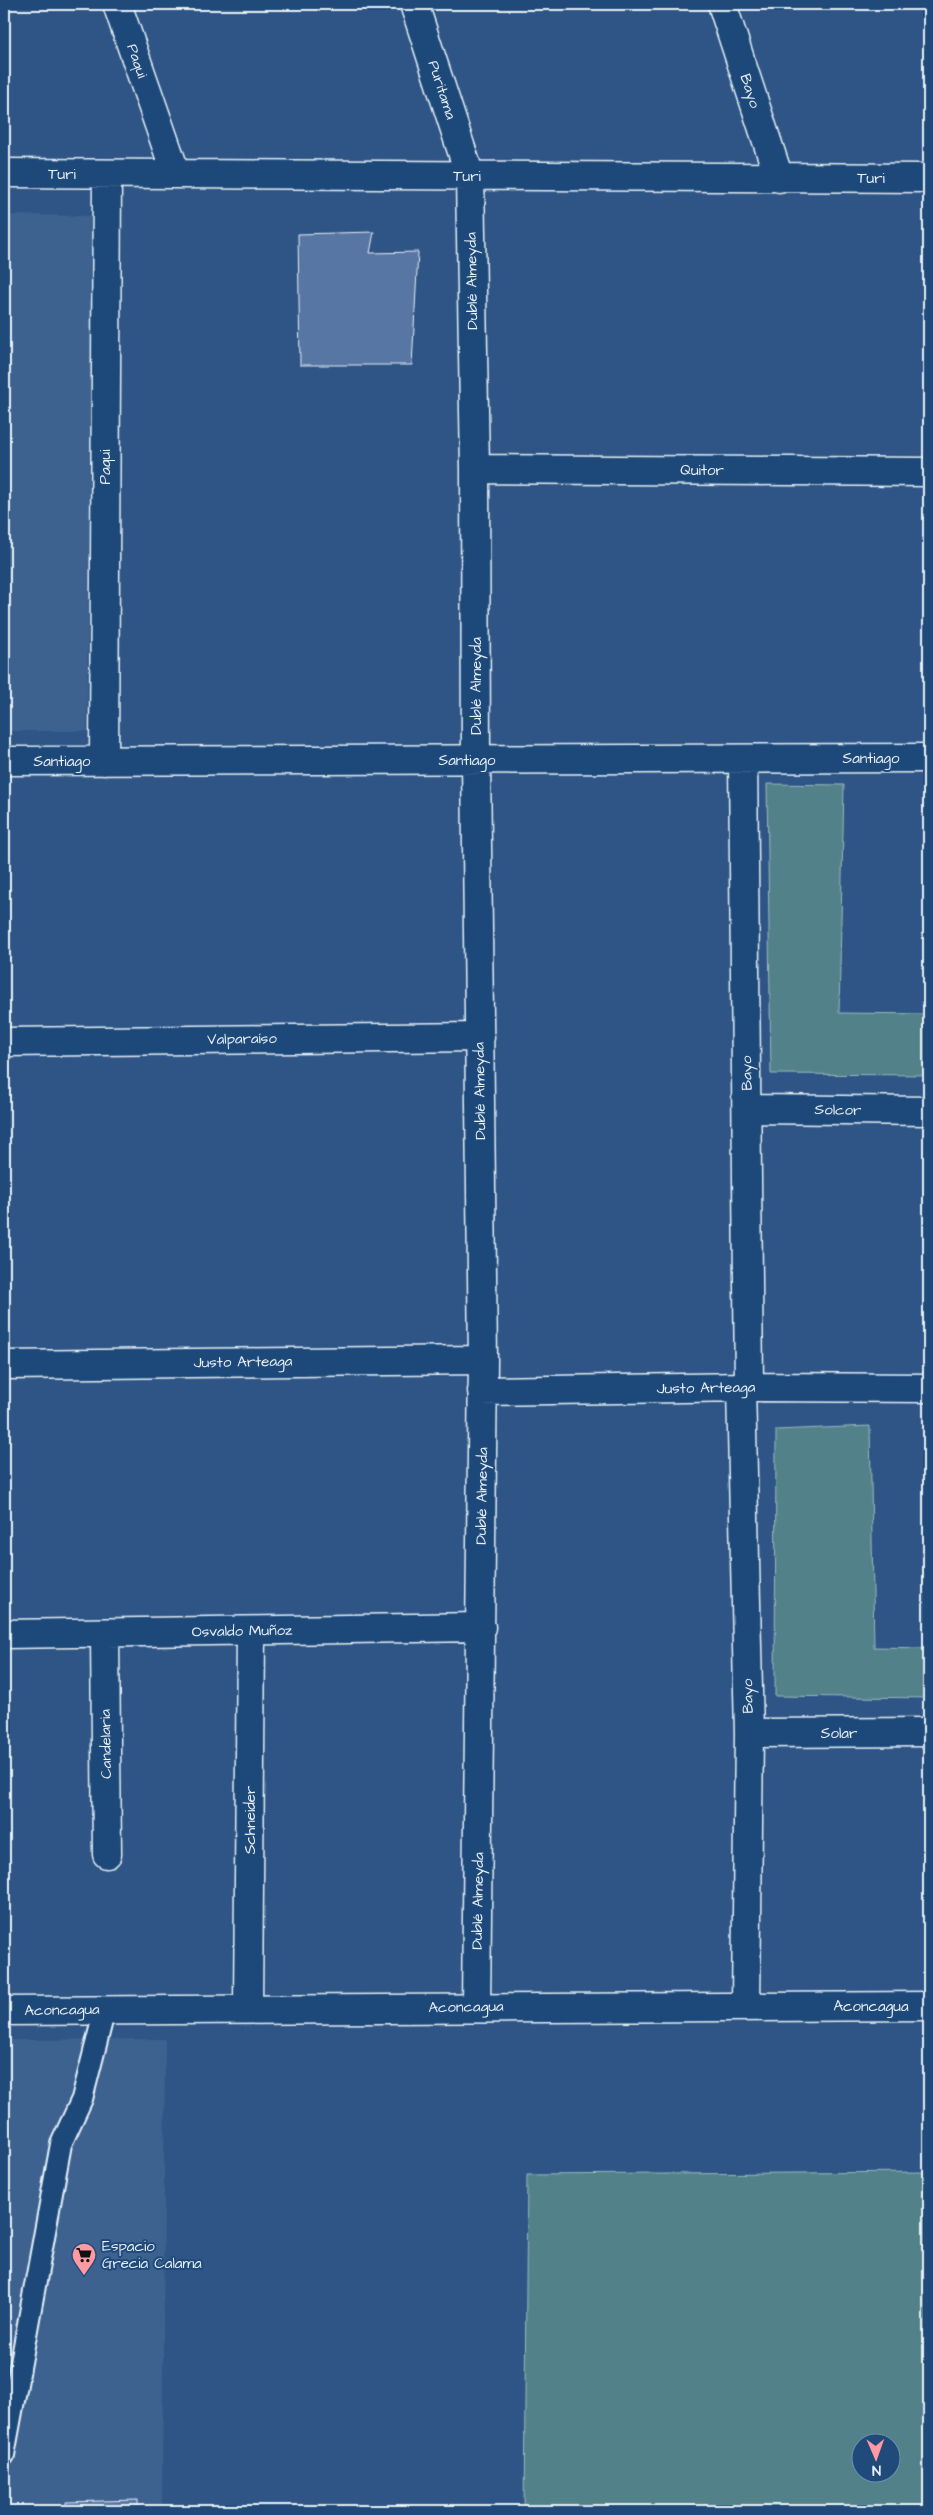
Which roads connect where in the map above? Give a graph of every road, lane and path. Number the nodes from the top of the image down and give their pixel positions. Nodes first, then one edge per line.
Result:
1 (118, 4) edge
2 (414, 4) edge
3 (722, 4) edge
4 (4, 173) edge
5 (107, 174) junction
6 (176, 174) junction
7 (470, 176) junction
8 (779, 178) junction
9 (929, 178) edge
10 (475, 468) junction
11 (929, 472) edge
12 (929, 758) edge
13 (743, 759) junction
14 (104, 760) junction
15 (476, 760) junction
16 (4, 761) edge
17 (480, 1037) junction
18 (4, 1042) edge
19 (748, 1109) junction
20 (929, 1111) edge
21 (483, 1360) junction
22 (4, 1365) edge
23 (745, 1387) junction
24 (929, 1388) edge
25 (482, 1391) junction
26 (481, 1627) junction
27 (251, 1631) junction
28 (4, 1634) edge
29 (105, 1635) junction
30 (929, 1732) edge
31 (749, 1733) junction
32 (107, 1854) dead end
33 (746, 2005) junction
34 (929, 2006) edge
35 (476, 2007) junction
36 (248, 2009) junction
37 (105, 2010) junction
38 (4, 2011) edge
39 (4, 2455) edge

1 - 6 street, Paqui
2 - 7 street, Puritama
3 - 8 street, Bayo
4 - 5 street, Turi
5 - 6 street, Turi
5 - 14 street, Paqui
6 - 7 street, Turi
7 - 8 street, Turi
7 - 10 street, Dublé Almeyda
8 - 9 street, Turi
10 - 11 street, Quitor
10 - 15 street, Dublé Almeyda
12 - 13 street, Santiago
13 - 15 street, Santiago
13 - 19 street, Bayo
14 - 15 street, Santiago
14 - 16 street, Santiago
15 - 17 street, Dublé Almeyda
17 - 18 street, Valparaíso
17 - 21 street, Dublé Almeyda
19 - 20 street, Solcor
19 - 23 street, Bayo
21 - 22 street, Justo Arteaga
21 - 25 street, Dublé Almeyda
23 - 24 street, Justo Arteaga
23 - 25 street, Justo Arteaga
23 - 31 street, Bayo
25 - 26 street, Dublé Almeyda
26 - 27 street, Osvaldo Muñoz
26 - 35 street, Dublé Almeyda
27 - 29 street, Osvaldo Muñoz
27 - 36 street, Schneider
28 - 29 street, Osvaldo Muñoz
29 - 32 street, Candelaria
30 - 31 street, Solar
31 - 33 street, Bayo
33 - 34 street, Aconcagua
33 - 35 street, Aconcagua
35 - 36 street, Aconcagua
36 - 37 street, Aconcagua
37 - 38 street, Aconcagua
37 - 39 lane

